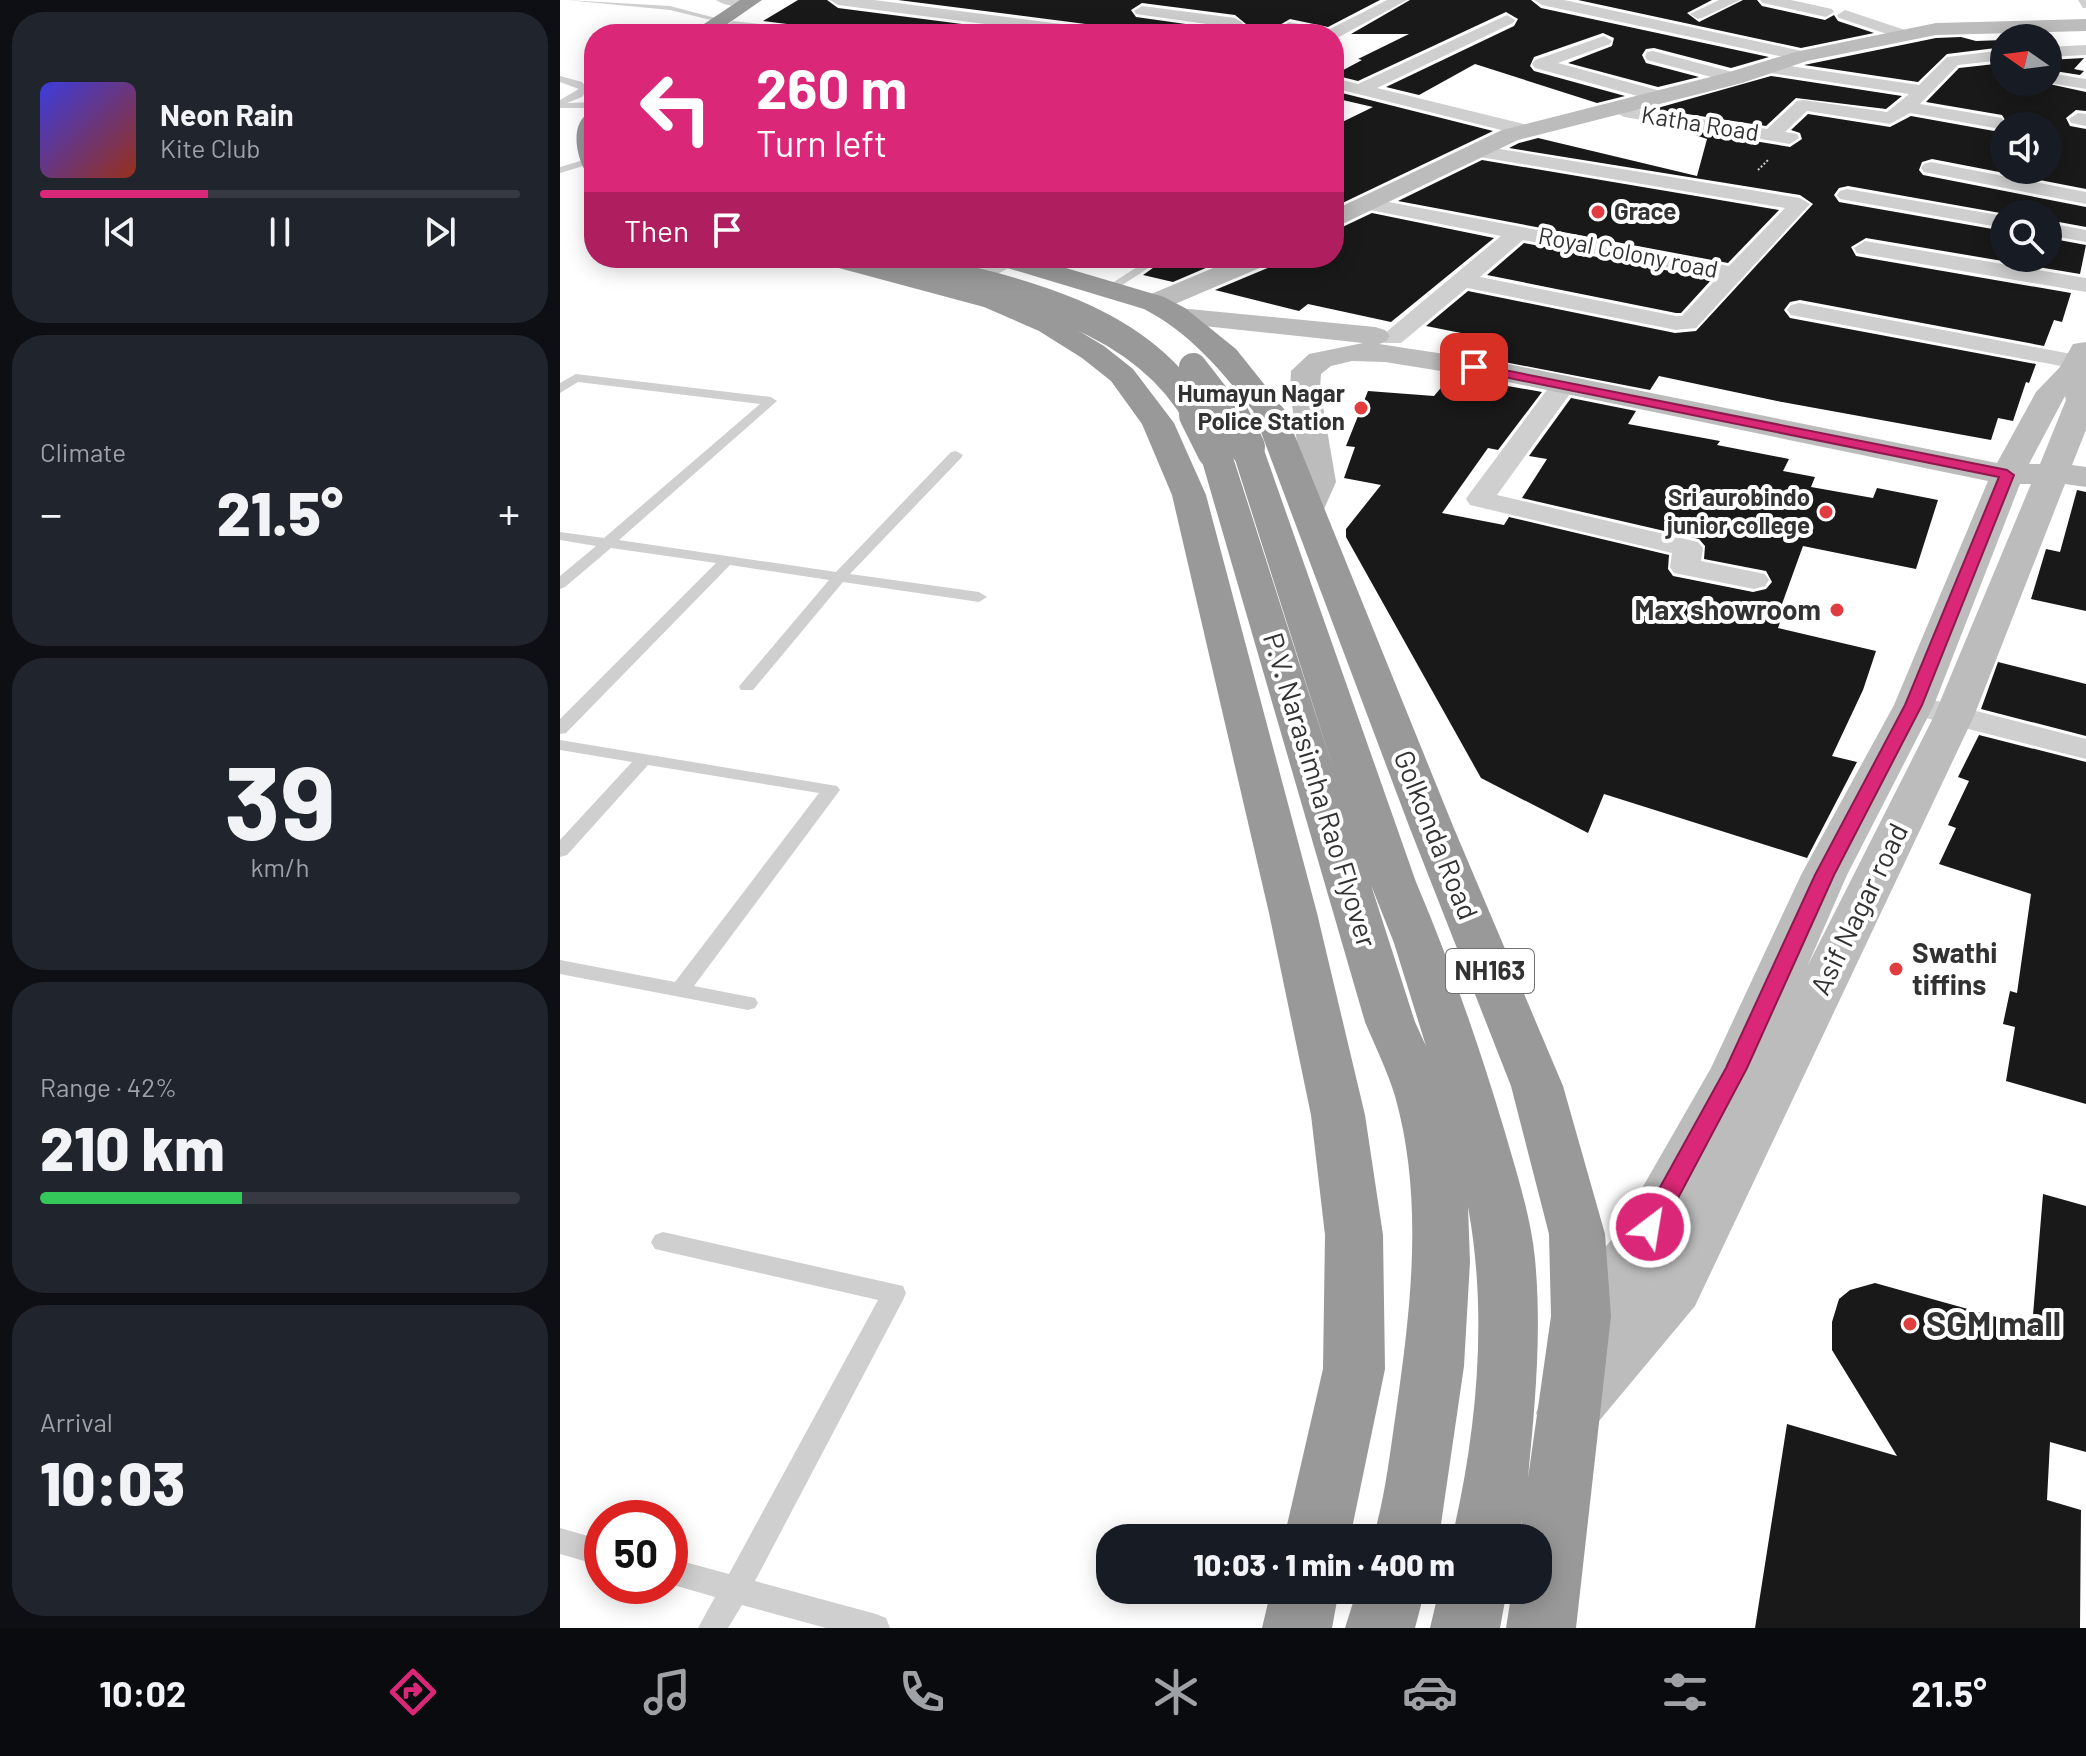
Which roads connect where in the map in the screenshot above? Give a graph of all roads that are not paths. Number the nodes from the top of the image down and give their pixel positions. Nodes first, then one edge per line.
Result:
1 (570, 0) edge
2 (724, 0) edge
3 (773, 0) edge
4 (838, 0) edge
5 (1163, 0) edge
6 (1399, 0) edge
7 (1542, 0) edge
8 (1732, 0) edge
9 (1768, 0) edge
10 (2082, 0) edge
11 (752, 1) edge
12 (883, 2) edge
13 (2086, 6) edge
14 (1345, 7) dead end
15 (1029, 8) dead end
16 (1375, 12) junction
17 (1698, 14) dead end
18 (1845, 15) dead end
19 (1131, 17) junction
20 (1507, 20) dead end
21 (1005, 21) junction
22 (1235, 23) dead end
23 (716, 24) edge
24 (728, 24) edge
25 (730, 24) edge
26 (1027, 24) edge
27 (1118, 24) edge
28 (1787, 25) dead end
29 (2086, 25) edge
30 (1344, 28) edge
31 (1905, 35) junction
32 (1604, 41) dead end
33 (2086, 50) edge
34 (2062, 51) edge
35 (2062, 53) edge
36 (1653, 56) dead end
37 (1802, 56) junction
38 (1990, 56) edge
39 (2086, 56) edge
40 (1950, 64) junction
41 (1766, 68) junction
42 (1990, 70) edge
43 (1734, 78) junction
44 (560, 79) edge
45 (2062, 80) edge
46 (2086, 84) edge
47 (1344, 85) edge
48 (1361, 89) junction
49 (1922, 91) junction
50 (1662, 97) junction
51 (560, 104) edge
52 (584, 105) edge
53 (1907, 107) junction
54 (1610, 110) junction
55 (1990, 121) edge
56 (1525, 130) junction
57 (1475, 151) junction
58 (584, 166) edge
59 (1931, 168) dead end
60 (560, 170) edge
61 (1847, 195) dead end
62 (2086, 198) edge
63 (1367, 204) junction
64 (1344, 215) edge
65 (1990, 220) edge
66 (1519, 232) junction
67 (2062, 232) edge
68 (2086, 236) edge
69 (1865, 248) dead end
70 (907, 268) edge
71 (996, 268) edge
72 (1044, 268) edge
73 (1143, 268) edge
74 (1241, 268) edge
75 (920, 269) edge
76 (1736, 274) junction
77 (1463, 280) junction
78 (2086, 285) edge
79 (950, 289) junction
80 (1109, 289) junction
81 (1164, 309) junction
82 (1799, 310) dead end
83 (1393, 338) junction
84 (2080, 363) edge
85 (1564, 384) junction
86 (560, 389) edge
87 (956, 455) dead end
88 (2051, 467) edge
89 (1308, 511) junction
90 (560, 536) edge
91 (605, 543) junction
92 (728, 559) junction
93 (840, 576) junction
94 (1754, 580) dead end
95 (560, 584) edge
96 (979, 597) dead end
97 (747, 687) dead end
98 (1934, 711) junction
99 (560, 729) edge
100 (560, 745) edge
101 (2086, 749) edge
102 (644, 759) junction
103 (560, 851) edge
104 (560, 967) edge
105 (680, 990) junction
106 (748, 1003) dead end
107 (663, 1242) dead end
108 (1581, 1316) junction
109 (1567, 1413) junction
110 (1320, 1524) edge
111 (1408, 1524) edge
112 (1488, 1524) edge
113 (560, 1541) edge
114 (584, 1548) edge
115 (688, 1576) edge
116 (736, 1589) junction
117 (1302, 1604) edge
118 (1387, 1604) edge
119 (1470, 1604) edge
120 (712, 1628) edge
121 (876, 1628) edge
122 (1297, 1628) edge
123 (1380, 1628) edge
124 (1465, 1628) edge
125 (1541, 1628) edge

1 - 23 lane
2 - 11 street
3 - 25 highway
4 - 12 street
5 - 19 street
6 - 16 street
7 - 37 street
8 - 17 street
9 - 28 street
10 - 13 lane
11 - 24 highway
12 - 21 street
14 - 16 street
15 - 21 street
16 - 30 street
18 - 31 street
19 - 22 street
19 - 27 street
20 - 48 street
21 - 26 street
29 - 31 street
31 - 37 street
32 - 50 street
33 - 34 street
35 - 39 street
36 - 43 street
37 - 41 street
38 - 40 street
40 - 42 street
40 - 49 street
41 - 43 street
41 - 49 street
43 - 50 street
44 - 51 lane
45 - 46 street
47 - 48 street
48 - 56 street
49 - 53 street
50 - 54 street
51 - 52 lane
53 - 54 street, Katha Road
53 - 55 street
54 - 56 street
56 - 57 street
57 - 63 street
57 - 76 street
58 - 60 lane
59 - 62 street
61 - 65 street
63 - 64 street
63 - 66 street, Royal Colony road
66 - 76 street, Royal Colony road
66 - 77 street
67 - 68 street
69 - 78 street
70 - 111 highway, P.V. Narasimha Rao Flyover, bridge
71 - 79 street
72 - 80 highway, Golkonda Road / NH163
73 - 80 lane
74 - 81 street
75 - 79 highway
75 - 112 highway, P.V. Narasimha Rao Flyover, bridge
76 - 77 street
77 - 83 street
79 - 110 highway
80 - 81 highway, Golkonda Road / NH163
81 - 83 street
81 - 89 highway, Golkonda Road / NH163
82 - 84 street
83 - 88 street
84 - 88 street, Asif Nagar road
85 - 88 street
85 - 89 street
85 - 94 street
86 - 91 lane
87 - 93 lane
88 - 98 street, Asif Nagar road
89 - 108 highway, Golkonda Road / NH163
90 - 91 lane
91 - 92 lane
91 - 95 lane
92 - 93 lane
92 - 99 lane
93 - 96 lane
93 - 97 lane
98 - 101 street
98 - 108 street
98 - 109 street, Asif Nagar road
100 - 102 lane
102 - 103 lane
102 - 105 lane
104 - 105 lane
105 - 106 lane
107 - 116 lane
108 - 109 highway, Golkonda Road / NH163
109 - 125 highway, Golkonda Road / NH163
113 - 114 lane
115 - 116 lane
116 - 120 lane
116 - 121 lane
117 - 122 highway
118 - 123 highway
119 - 124 highway

